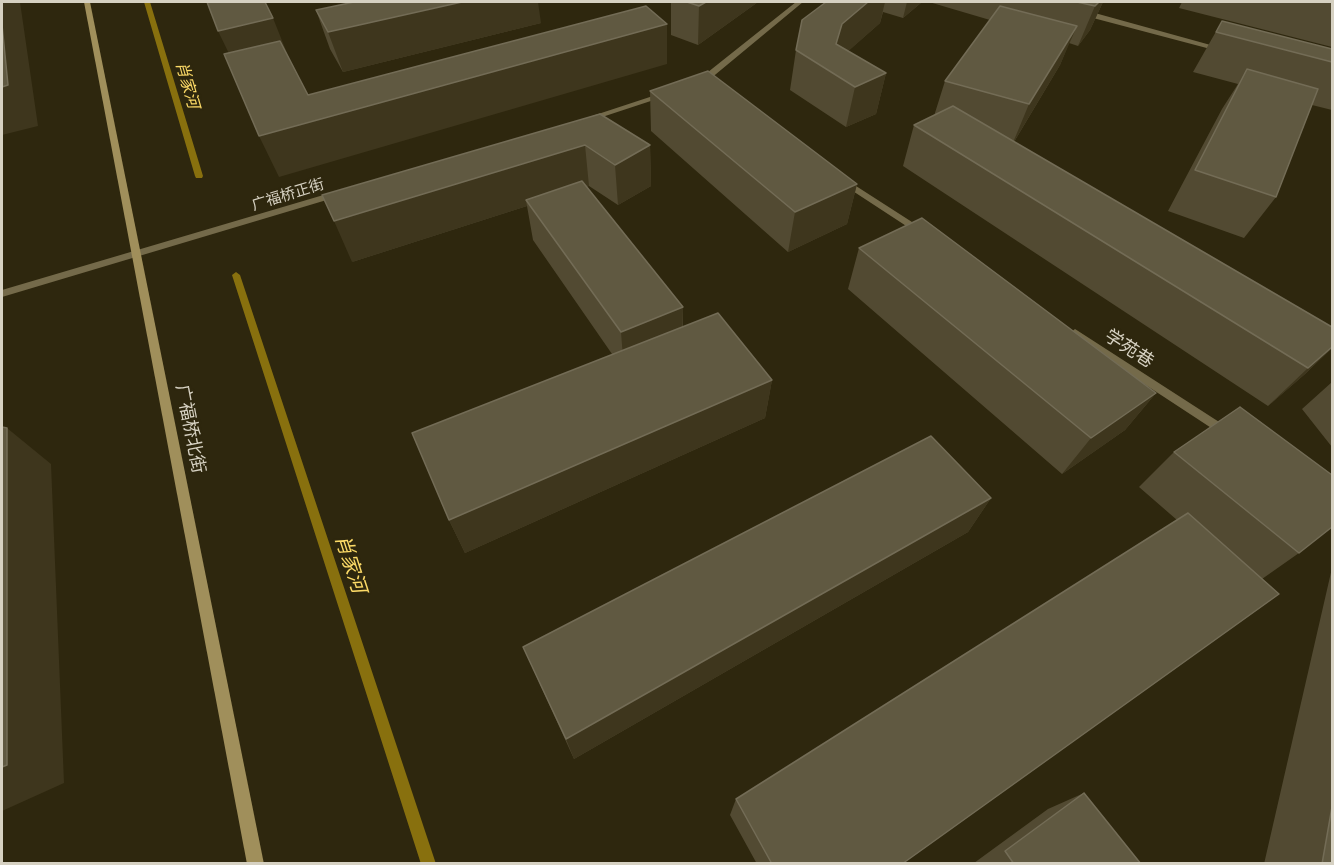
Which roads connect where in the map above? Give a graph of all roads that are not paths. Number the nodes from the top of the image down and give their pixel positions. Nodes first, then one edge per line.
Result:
1 (87, 2) edge
2 (800, 2) edge
3 (1076, 10) dead end
4 (1232, 52) edge
5 (674, 92) edge
6 (707, 92) edge
7 (571, 123) edge
8 (836, 177) edge
9 (343, 192) edge
10 (935, 242) edge
11 (137, 254) junction
12 (2, 294) edge
13 (1064, 326) edge
14 (1233, 437) edge
15 (256, 864) edge

1 - 11 main road, 广福桥北街
2 - 6 street
3 - 4 street
5 - 7 street
8 - 10 street
9 - 11 street, 广福桥正街
11 - 12 street, 广福桥正街
11 - 15 main road, 广福桥北街
13 - 14 street, 学苑巷

